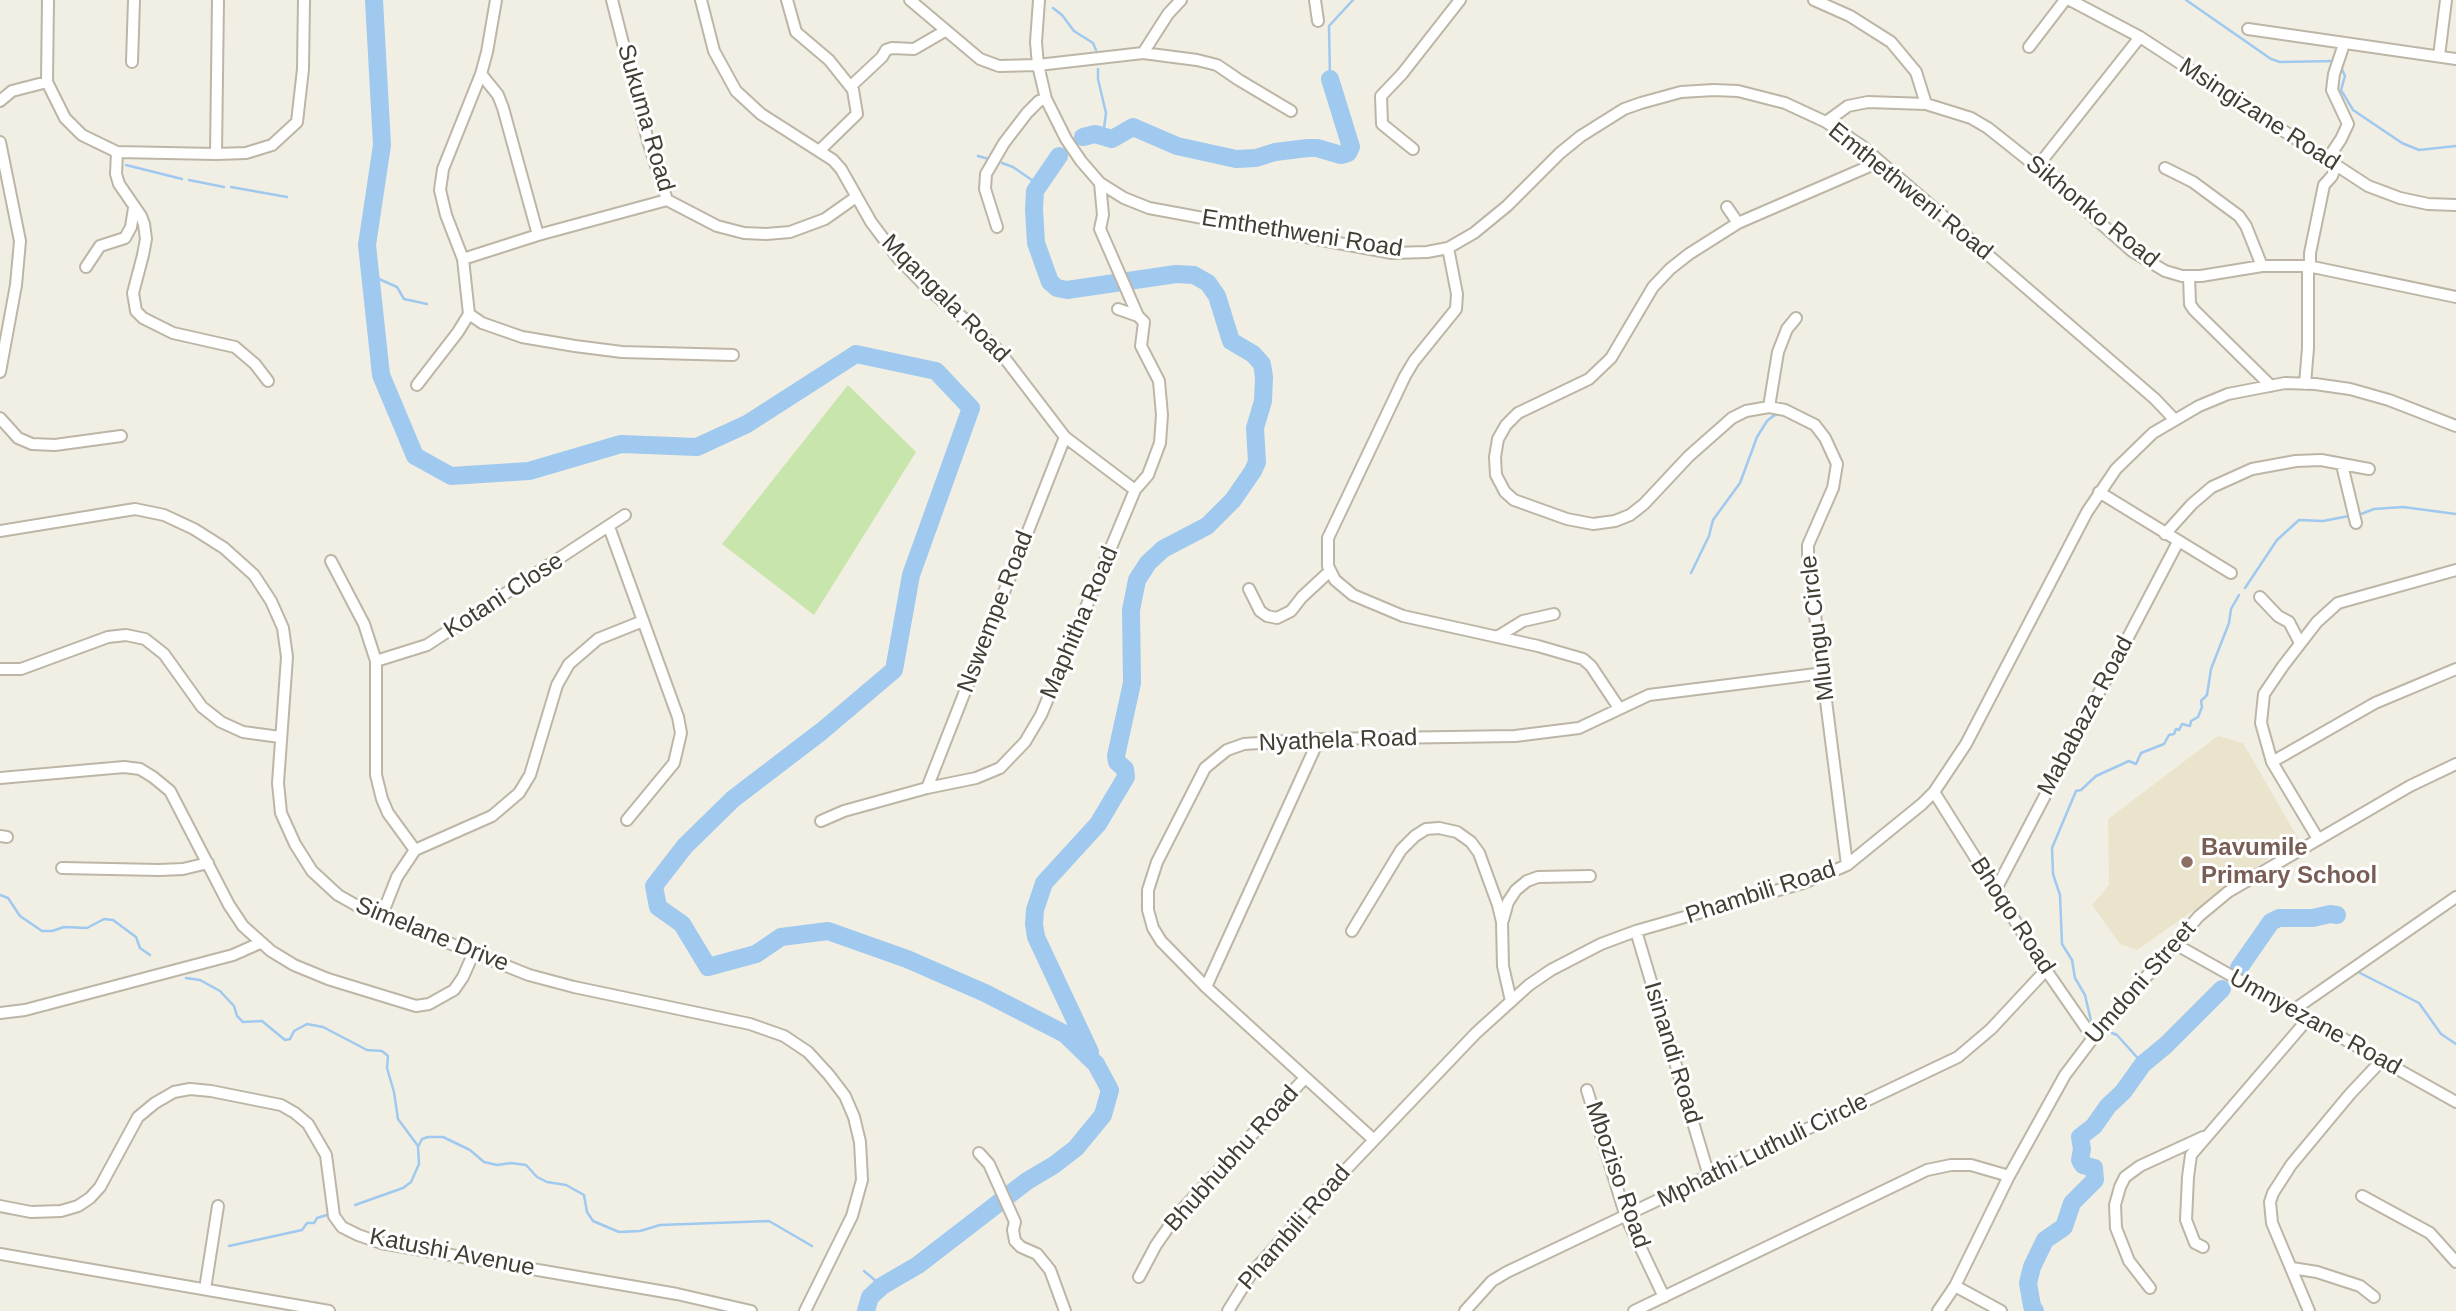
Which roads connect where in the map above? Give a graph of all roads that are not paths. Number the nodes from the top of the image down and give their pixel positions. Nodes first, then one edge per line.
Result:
1 (48, 0) edge
2 (134, 0) edge
3 (219, 0) edge
4 (304, 0) edge
5 (496, 0) edge
6 (612, 0) edge
7 (702, 0) edge
8 (787, 0) edge
9 (909, 0) edge
10 (1039, 0) edge
11 (1181, 0) edge
12 (1315, 0) edge
13 (1460, 0) edge
14 (1814, 0) edge
15 (2065, 0) edge
16 (2070, 0) edge
17 (2446, 0) edge
18 (1318, 21) dead end
19 (2248, 29) dead end
20 (944, 31) junction
21 (2140, 37) junction
22 (2029, 47) dead end
23 (2343, 48) junction
24 (1143, 53) junction
25 (2439, 57) junction
26 (2456, 59) edge
27 (132, 62) dead end
28 (1038, 65) junction
29 (481, 74) junction
30 (47, 82) junction
31 (851, 86) junction
32 (1046, 99) junction
33 (0, 101) edge
34 (1926, 104) junction
35 (1291, 111) dead end
36 (1826, 122) junction
37 (0, 142) edge
38 (1413, 149) dead end
39 (820, 150) junction
40 (117, 152) junction
41 (216, 154) junction
42 (1879, 162) junction
43 (2331, 163) junction
44 (2037, 167) junction
45 (2165, 168) dead end
46 (1100, 183) junction
47 (856, 197) junction
48 (667, 200) junction
49 (2456, 205) edge
50 (1727, 206) dead end
51 (135, 208) junction
52 (1738, 223) junction
53 (997, 227) dead end
54 (538, 235) junction
55 (1448, 248) junction
56 (463, 259) junction
57 (2262, 266) junction
58 (2309, 266) junction
59 (86, 267) dead end
60 (2189, 276) junction
61 (2456, 297) edge
62 (1118, 309) dead end
63 (468, 311) junction
64 (4, 315) edge
65 (1138, 316) junction
66 (1796, 318) dead end
67 (733, 355) dead end
68 (0, 372) edge
69 (268, 381) dead end
70 (2305, 384) junction
71 (417, 385) dead end
72 (2271, 386) junction
73 (1769, 407) junction
74 (0, 418) edge
75 (2174, 419) junction
76 (2456, 426) edge
77 (121, 436) dead end
78 (1065, 437) junction
79 (2342, 465) junction
80 (2369, 469) dead end
81 (1135, 489) junction
82 (2099, 492) junction
83 (625, 516) dead end
84 (2356, 523) dead end
85 (609, 527) junction
86 (0, 531) edge
87 (2165, 534) junction
88 (2178, 542) junction
89 (331, 561) dead end
90 (2456, 570) edge
91 (1331, 571) junction
92 (2231, 573) dead end
93 (1249, 589) dead end
94 (2260, 597) dead end
95 (1554, 614) dead end
96 (643, 621) junction
97 (1497, 637) junction
98 (2300, 643) junction
99 (376, 661) junction
100 (0, 669) edge
101 (2456, 669) edge
102 (1824, 673) junction
103 (1619, 708) junction
104 (280, 737) junction
105 (1319, 739) junction
106 (2272, 762) junction
107 (2456, 764) edge
108 (0, 778) edge
109 (928, 788) junction
110 (1934, 792) junction
111 (627, 820) dead end
112 (821, 821) dead end
113 (2318, 839) junction
114 (415, 850) junction
115 (208, 863) junction
116 (1847, 864) junction
117 (62, 868) dead end
118 (1590, 876) dead end
119 (1995, 891) junction
120 (2456, 897) edge
121 (382, 915) junction
122 (1502, 922) junction
123 (1352, 930) dead end
124 (1636, 931) junction
125 (260, 943) junction
126 (2175, 944) junction
127 (474, 953) junction
128 (2046, 970) junction
129 (1206, 987) junction
130 (1511, 1000) junction
131 (2292, 1011) junction
132 (0, 1013) edge
133 (2307, 1020) junction
134 (2093, 1038) junction
135 (2382, 1060) junction
136 (1305, 1078) junction
137 (1587, 1090) dead end
138 (2456, 1102) edge
139 (2205, 1136) junction
140 (1374, 1139) junction
141 (979, 1153) dead end
142 (1709, 1175) junction
143 (2009, 1177) junction
144 (2362, 1196) dead end
145 (0, 1206) edge
146 (218, 1206) dead end
147 (1626, 1217) junction
148 (2203, 1247) dead end
149 (0, 1254) edge
150 (2456, 1262) edge
151 (2292, 1268) junction
152 (1139, 1277) dead end
153 (1955, 1286) junction
154 (2150, 1288) dead end
155 (205, 1289) junction
156 (1664, 1297) junction
157 (2374, 1297) dead end
158 (329, 1311) edge
159 (751, 1311) edge
160 (806, 1311) edge
161 (1065, 1311) edge
162 (1228, 1311) edge
163 (1465, 1311) edge
164 (1634, 1311) edge
165 (1938, 1311) edge
166 (2001, 1311) edge
167 (2309, 1311) edge

1 - 30 street
2 - 27 street
3 - 41 street
4 - 41 street
5 - 29 street
6 - 48 street, Sukuma Road
7 - 39 street, Mqangala Road
8 - 31 street
9 - 20 street
10 - 28 street, Emthethweni Road
11 - 24 street
12 - 18 street
13 - 38 street
14 - 34 street
15 - 22 street
16 - 21 street, Msingizane Road
17 - 25 street
19 - 23 street
20 - 28 street
20 - 31 street
21 - 43 street, Msingizane Road
21 - 44 street
23 - 25 street
23 - 43 street
24 - 28 street
24 - 35 street
25 - 26 street
28 - 32 street, Emthethweni Road
29 - 54 street
29 - 56 street
30 - 33 street
30 - 40 street
31 - 39 street
32 - 46 street, Emthethweni Road
32 - 53 street
34 - 36 street, Sikhonko Road
34 - 44 street, Sikhonko Road
36 - 42 street, Emthethweni Road
36 - 55 street, Emthethweni Road
37 - 64 street
39 - 47 street, Mqangala Road
40 - 41 street
40 - 51 street
42 - 52 street
42 - 75 street, Emthethweni Road
43 - 49 street, Msingizane Road
43 - 58 street
44 - 60 street, Sikhonko Road
45 - 57 street
46 - 55 street, Emthethweni Road
46 - 65 street, Maphitha Road
47 - 48 street, Sukuma Road
47 - 78 street, Mqangala Road
48 - 54 street
50 - 52 street
51 - 59 street
51 - 69 street
52 - 73 street
54 - 56 street
55 - 91 street
56 - 63 street
57 - 58 street, Sikhonko Road
57 - 60 street, Sikhonko Road
58 - 61 street, Sikhonko Road
58 - 70 street
60 - 72 street
62 - 65 street
63 - 67 street
63 - 71 street
64 - 68 street
65 - 81 street, Maphitha Road
66 - 73 street
70 - 72 street, Phambili Road
70 - 76 street, Phambili Road
72 - 75 street, Phambili Road
73 - 102 street, Mlungu Circle
74 - 77 street
75 - 82 street, Phambili Road
78 - 81 street, Mqangala Road
78 - 109 street, Nswempe Road
79 - 80 street
79 - 84 street
79 - 87 street
81 - 109 street, Maphitha Road
82 - 87 street
82 - 110 street, Phambili Road
83 - 85 street, Kotani Close
85 - 96 street
85 - 99 street, Kotani Close
86 - 104 street, Simelane Drive
87 - 88 street
88 - 92 street
88 - 119 street, Mababaza Road
89 - 99 street
90 - 98 street
91 - 93 street
91 - 97 street
94 - 98 street
95 - 97 street
96 - 111 street
96 - 114 street
97 - 103 street
98 - 106 street
99 - 114 street
100 - 104 street
101 - 106 street
102 - 103 street, Nyathela Road
102 - 116 street, Mlungu Circle
103 - 105 street, Nyathela Road
104 - 121 street, Simelane Drive
105 - 129 street
105 - 129 street, Nyathela Road
106 - 113 street
107 - 113 street, Umdoni Street
108 - 115 street
109 - 112 street, Maphitha Road
110 - 116 street, Phambili Road
110 - 119 street, Bhoqo Road
113 - 126 street, Umdoni Street
114 - 121 street
115 - 117 street
115 - 125 street
116 - 124 street, Phambili Road
118 - 122 street
119 - 128 street, Bhoqo Road
120 - 131 street
121 - 127 street, Simelane Drive
122 - 123 street
122 - 130 street
124 - 130 street, Phambili Road
124 - 142 street, Isinandi Road
125 - 127 street
125 - 132 street
126 - 131 street, Umnyezane Road
126 - 134 street, Umdoni Street
127 - 160 street, Simelane Drive
128 - 134 street, Bhoqo Road
128 - 142 street, Mphathi Luthuli Circle
129 - 136 street, Nyathela Road
130 - 140 street, Phambili Road
131 - 133 street, Umnyezane Road
133 - 135 street, Umnyezane Road
133 - 139 street
134 - 143 street, Umdoni Street
135 - 138 street, Umnyezane Road
135 - 151 street
136 - 140 street, Nyathela Road
136 - 152 street, Bhubhubhu Road
137 - 147 street, Mboziso Road
139 - 148 street
139 - 154 street
140 - 162 street, Phambili Road
141 - 161 street
142 - 147 street, Mphathi Luthuli Circle
143 - 153 street, Umdoni Street
143 - 156 street
144 - 150 street
145 - 159 street, Katushi Avenue
146 - 155 street
147 - 156 street, Mboziso Road
147 - 163 street, Mphathi Luthuli Circle
149 - 155 street
151 - 157 street
151 - 167 street
153 - 165 street, Umdoni Street
153 - 166 street
155 - 158 street
156 - 164 street

